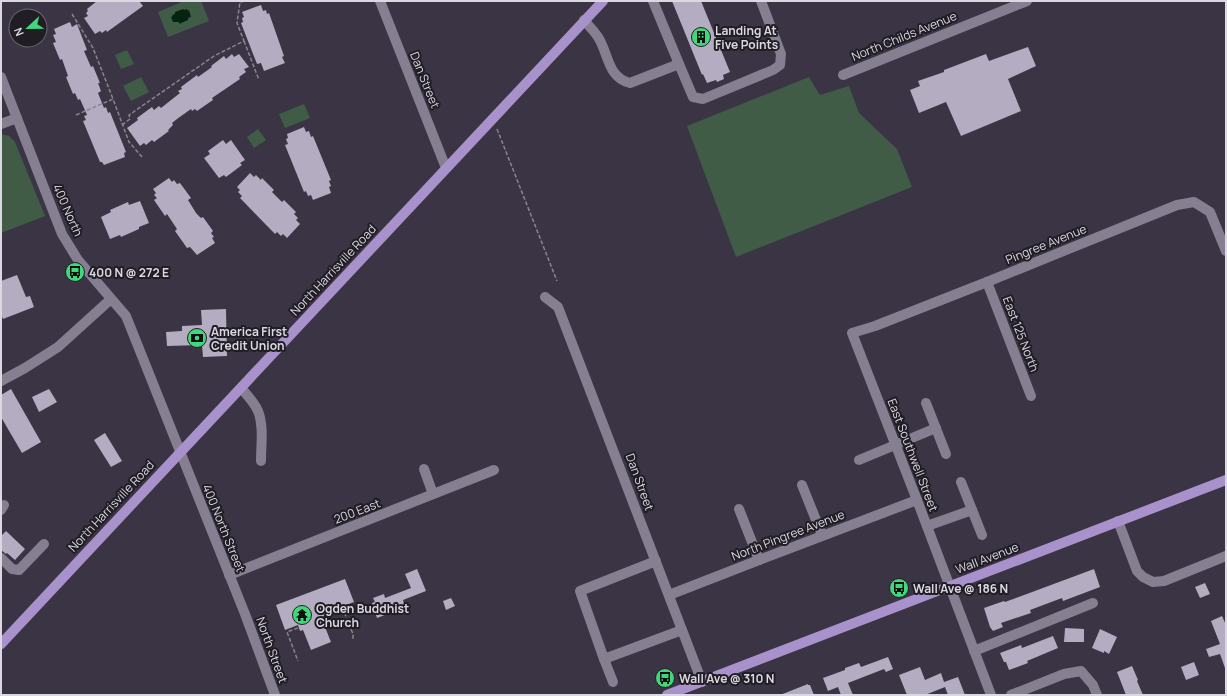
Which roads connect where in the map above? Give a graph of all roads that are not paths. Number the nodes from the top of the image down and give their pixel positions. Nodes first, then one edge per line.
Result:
1 (380, 1) edge
2 (603, 1) edge
3 (653, 1) edge
4 (761, 1) edge
5 (1024, 2) edge
6 (584, 20) junction
7 (679, 64) junction
8 (843, 75) dead end
9 (1, 77) edge
10 (17, 118) junction
11 (1, 124) edge
12 (446, 168) junction
13 (1226, 251) edge
14 (987, 282) junction
15 (545, 297) dead end
16 (111, 299) junction
17 (852, 334) joint
18 (1, 381) edge
19 (241, 388) junction
20 (1032, 396) dead end
21 (926, 403) dead end
22 (936, 428) junction
23 (895, 445) junction
24 (180, 452) junction
25 (946, 454) dead end
26 (859, 460) dead end
27 (261, 461) dead end
28 (424, 469) dead end
29 (494, 470) dead end
30 (1226, 480) edge
31 (961, 482) dead end
32 (802, 485) dead end
33 (434, 494) junction
34 (917, 500) junction
35 (739, 509) dead end
36 (972, 510) junction
37 (1118, 521) junction
38 (927, 526) junction
39 (982, 535) dead end
40 (822, 536) junction
41 (44, 544) dead end
42 (1226, 556) edge
43 (1, 558) edge
44 (759, 560) junction
45 (656, 561) junction
46 (229, 575) junction
47 (949, 586) junction
48 (669, 595) junction
49 (1093, 603) dead end
50 (245, 614) joint
51 (682, 630) junction
52 (1, 644) edge
53 (974, 651) junction
54 (604, 659) junction
55 (612, 682) dead end
56 (702, 682) junction
57 (275, 695) edge
58 (667, 695) edge
59 (991, 695) edge
60 (1011, 695) edge
61 (1097, 695) edge

1 - 12 street, Dan Street
2 - 6 main road, North Harrisville Road
3 - 7 street
4 - 7 street
5 - 8 street, North Childs Avenue
6 - 7 street
6 - 12 main road, North Harrisville Road
9 - 10 street, 400 North
10 - 11 street
10 - 16 street, 400 North
12 - 19 main road, North Harrisville Road
13 - 14 street, Pingree Avenue
14 - 17 street, Pingree Avenue
14 - 20 street, East 125 North
15 - 45 street, Dan Street
16 - 18 street
16 - 24 street, 400 North
17 - 23 street, East Southwell Street
19 - 24 main road, North Harrisville Road
19 - 27 street
21 - 22 street
22 - 23 street
22 - 25 street
23 - 26 street
23 - 34 street, East Southwell Street
24 - 46 street, 400 North Street
24 - 52 main road, North Harrisville Road
28 - 33 street
29 - 33 street, 200 East
30 - 37 main road, Wall Avenue
31 - 36 street
32 - 40 street
33 - 46 street, 200 East
34 - 38 street, East Southwell Street
34 - 40 street, North Pingree Avenue
35 - 44 street
36 - 38 street
36 - 39 street
37 - 42 street
37 - 47 main road, Wall Avenue
38 - 47 street, East Southwell Street
40 - 44 street, North Pingree Avenue
41 - 43 street
44 - 48 street, North Pingree Avenue
45 - 48 street, Dan Street
45 - 54 street
46 - 50 street, 400 North Street
47 - 53 street, East Southwell Street
47 - 56 main road, Wall Avenue
48 - 51 street, Dan Street
49 - 53 street
50 - 57 street, North Street
51 - 54 street
51 - 56 street, Dan Street
53 - 59 street, East Southwell Street
54 - 55 street
56 - 58 main road, Wall Avenue
60 - 61 street

